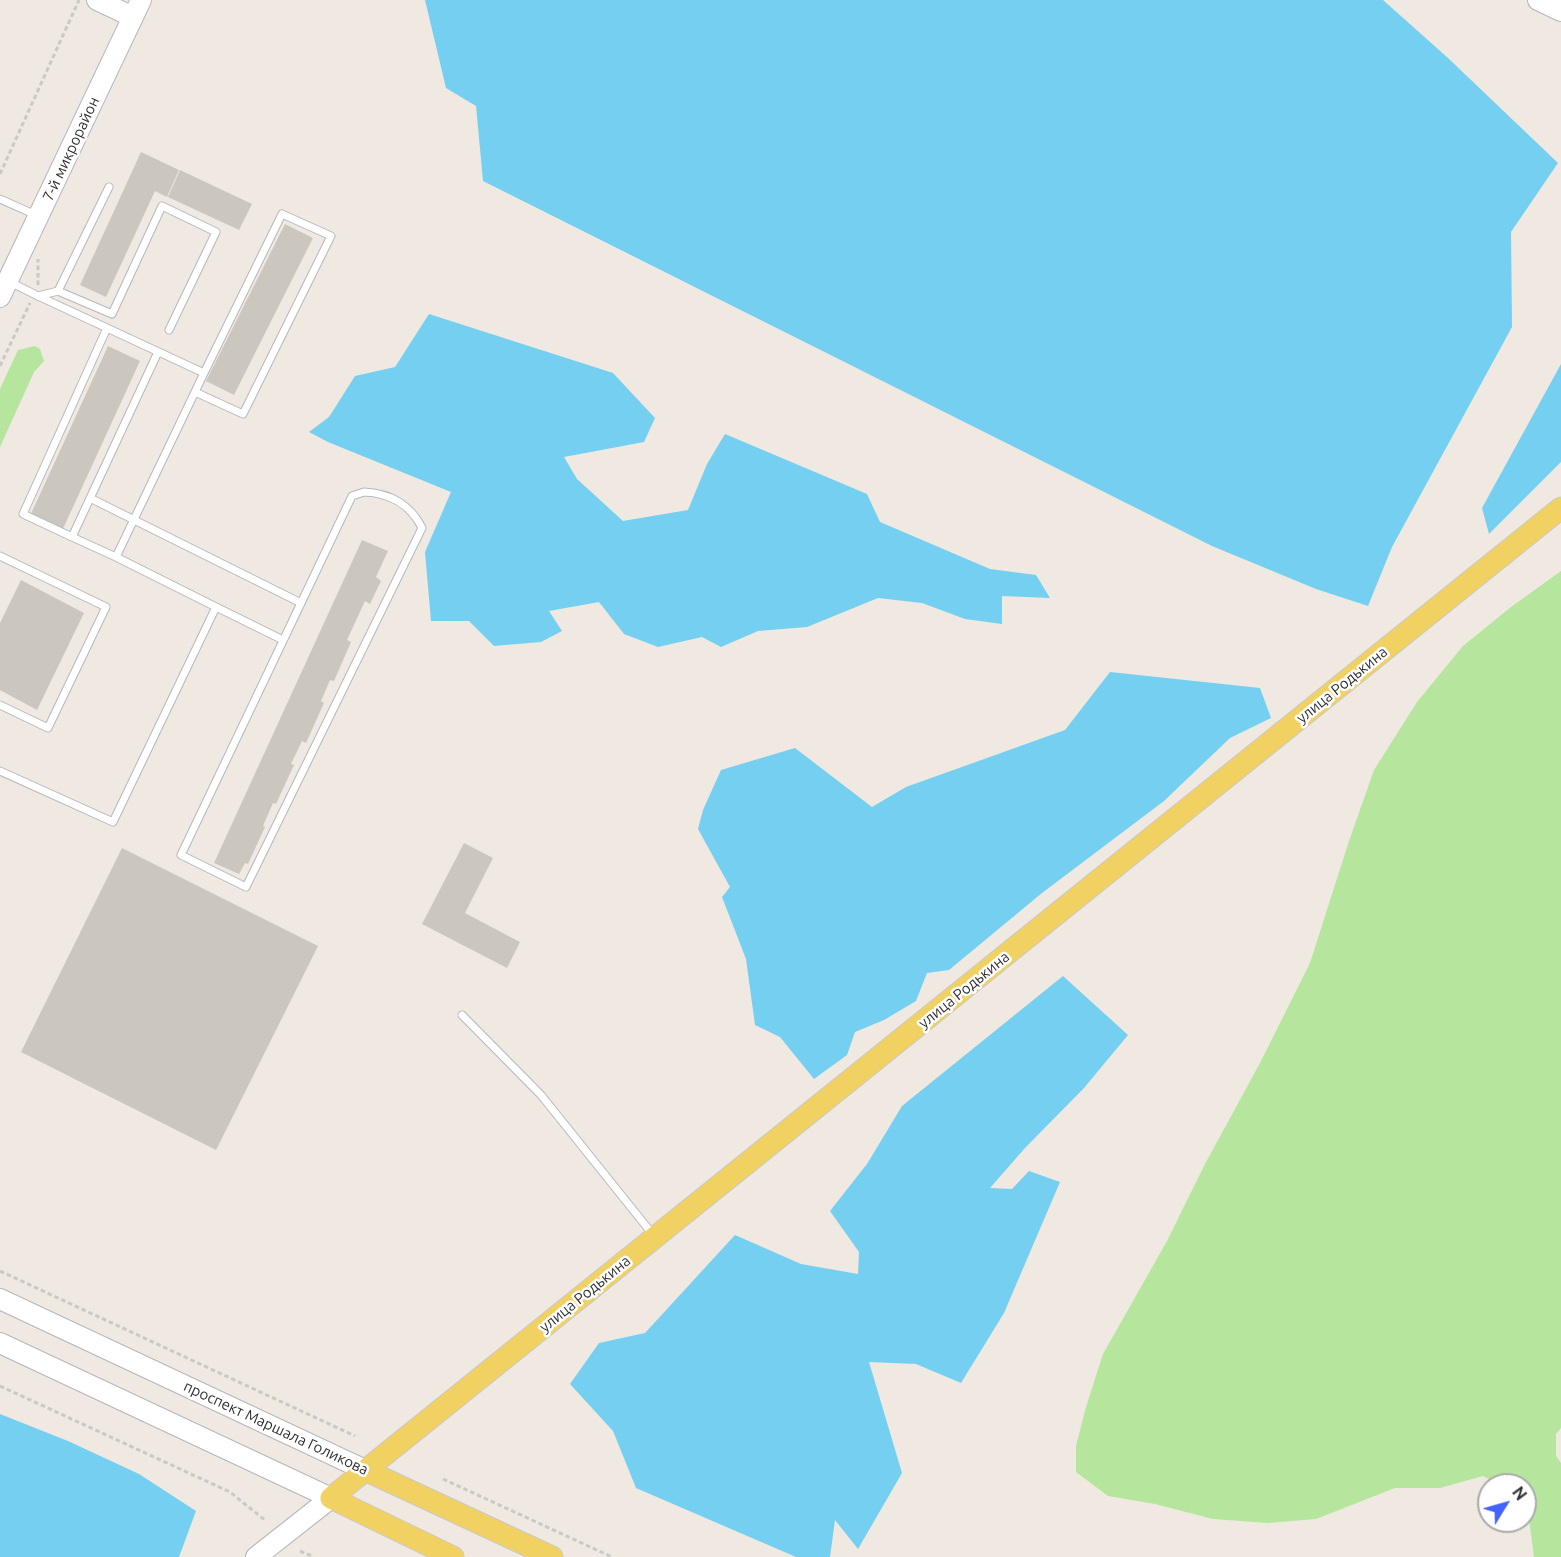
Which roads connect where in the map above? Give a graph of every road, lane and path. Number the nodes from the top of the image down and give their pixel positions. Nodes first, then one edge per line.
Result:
1 (79, 0) edge
2 (97, 0) edge
3 (1538, 0) edge
4 (137, 8) edge
5 (1561, 11) edge
6 (0, 174) edge
7 (109, 187) dead end
8 (0, 199) edge
9 (39, 216) junction
10 (42, 252) dead end
11 (4, 289) edge
12 (58, 291) junction
13 (38, 297) junction
14 (107, 328) junction
15 (168, 330) dead end
16 (158, 352) junction
17 (0, 366) edge
18 (204, 373) junction
19 (195, 392) junction
20 (90, 498) junction
21 (1561, 508) edge
22 (134, 520) junction
23 (72, 537) junction
24 (0, 556) edge
25 (116, 557) junction
26 (301, 603) junction
27 (216, 607) junction
28 (283, 640) junction
29 (0, 705) edge
30 (0, 771) edge
31 (462, 1015) dead end
32 (655, 1238) junction
33 (0, 1271) edge
34 (0, 1299) edge
35 (0, 1343) edge
36 (0, 1386) edge
37 (355, 1436) dead end
38 (365, 1470) junction
39 (443, 1479) dead end
40 (331, 1498) junction
41 (266, 1521) dead end
42 (300, 1551) dead end
43 (256, 1557) edge
44 (314, 1557) edge
45 (453, 1557) edge
46 (552, 1557) edge
47 (612, 1557) edge

1 - 6 path
2 - 4 main road
3 - 5 main road
4 - 9 main road, 7-й микрорайон
7 - 12 lane
8 - 9 lane
9 - 11 main road, 7-й микрорайон
10 - 13 path
11 - 13 lane
12 - 13 lane
12 - 15 lane
13 - 14 lane
13 - 17 path
14 - 16 lane
14 - 23 lane
16 - 18 lane
16 - 20 lane
18 - 19 lane
18 - 19 lane
19 - 22 lane
20 - 22 lane
20 - 23 lane
21 - 32 main road, улица Родькина
22 - 25 lane
22 - 26 lane
23 - 25 lane
24 - 29 lane
25 - 27 lane
26 - 28 lane
26 - 28 lane
27 - 28 lane
27 - 30 lane
31 - 32 lane
32 - 38 main road, улица Родькина
33 - 37 path
34 - 38 main road, проспект Маршала Голикова
35 - 40 main road
36 - 41 path
38 - 40 main road, улица Родькина
38 - 46 main road, проспект Маршала Голикова
39 - 47 path
40 - 43 main road
40 - 45 main road
42 - 44 path

